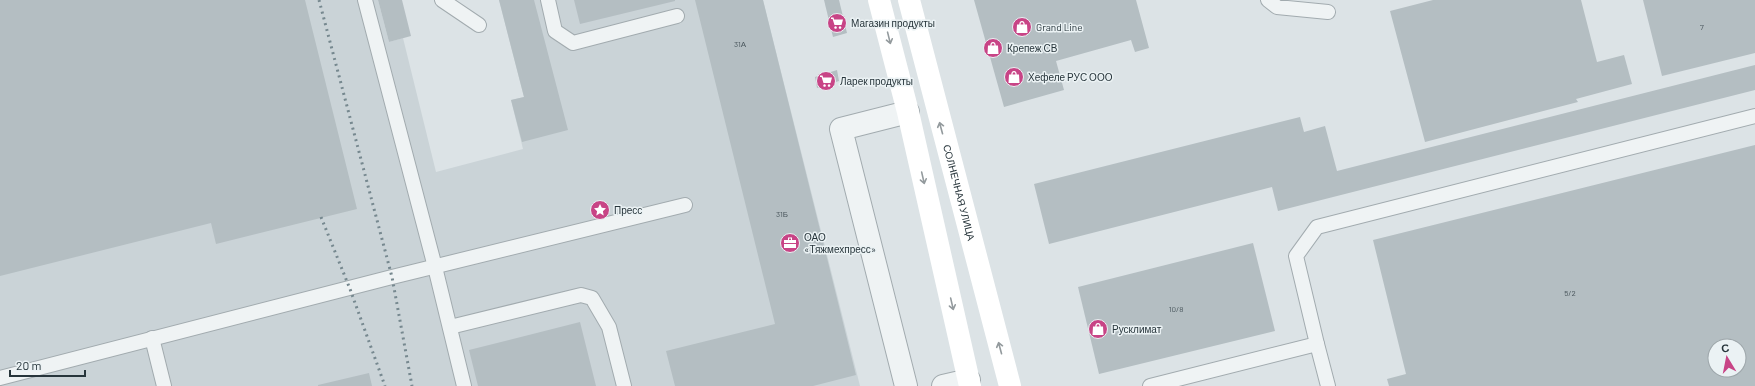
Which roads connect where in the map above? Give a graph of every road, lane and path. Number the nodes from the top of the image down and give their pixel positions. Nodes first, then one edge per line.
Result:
1 (365, 0) edge
2 (442, 0) edge
3 (548, 0) edge
4 (879, 0) edge
5 (909, 0) edge
6 (1268, 0) edge
7 (1328, 12) dead end
8 (677, 16) dead end
9 (479, 25) dead end
10 (908, 112) junction
11 (1755, 116) edge
12 (685, 205) dead end
13 (435, 267) junction
14 (450, 327) junction
15 (152, 338) junction
16 (1317, 344) junction
17 (0, 378) edge
18 (970, 383) edge
19 (164, 386) edge
20 (464, 386) edge
21 (624, 386) edge
22 (906, 386) edge
23 (943, 386) edge
24 (1010, 386) edge
25 (1150, 386) edge
26 (1328, 386) edge

1 - 13 lane
2 - 9 lane
3 - 8 lane
4 -> 10 main road
24 -> 5 main road, СОЛНЕЧНАЯ УЛИЦА
6 - 7 lane
10 -> 18 main road
10 - 22 street
11 - 16 lane
12 - 13 lane
13 - 14 lane
13 - 15 lane
14 - 20 lane
14 - 21 lane
15 - 17 lane
15 - 19 lane
16 - 25 lane
16 - 26 lane
18 - 23 street

